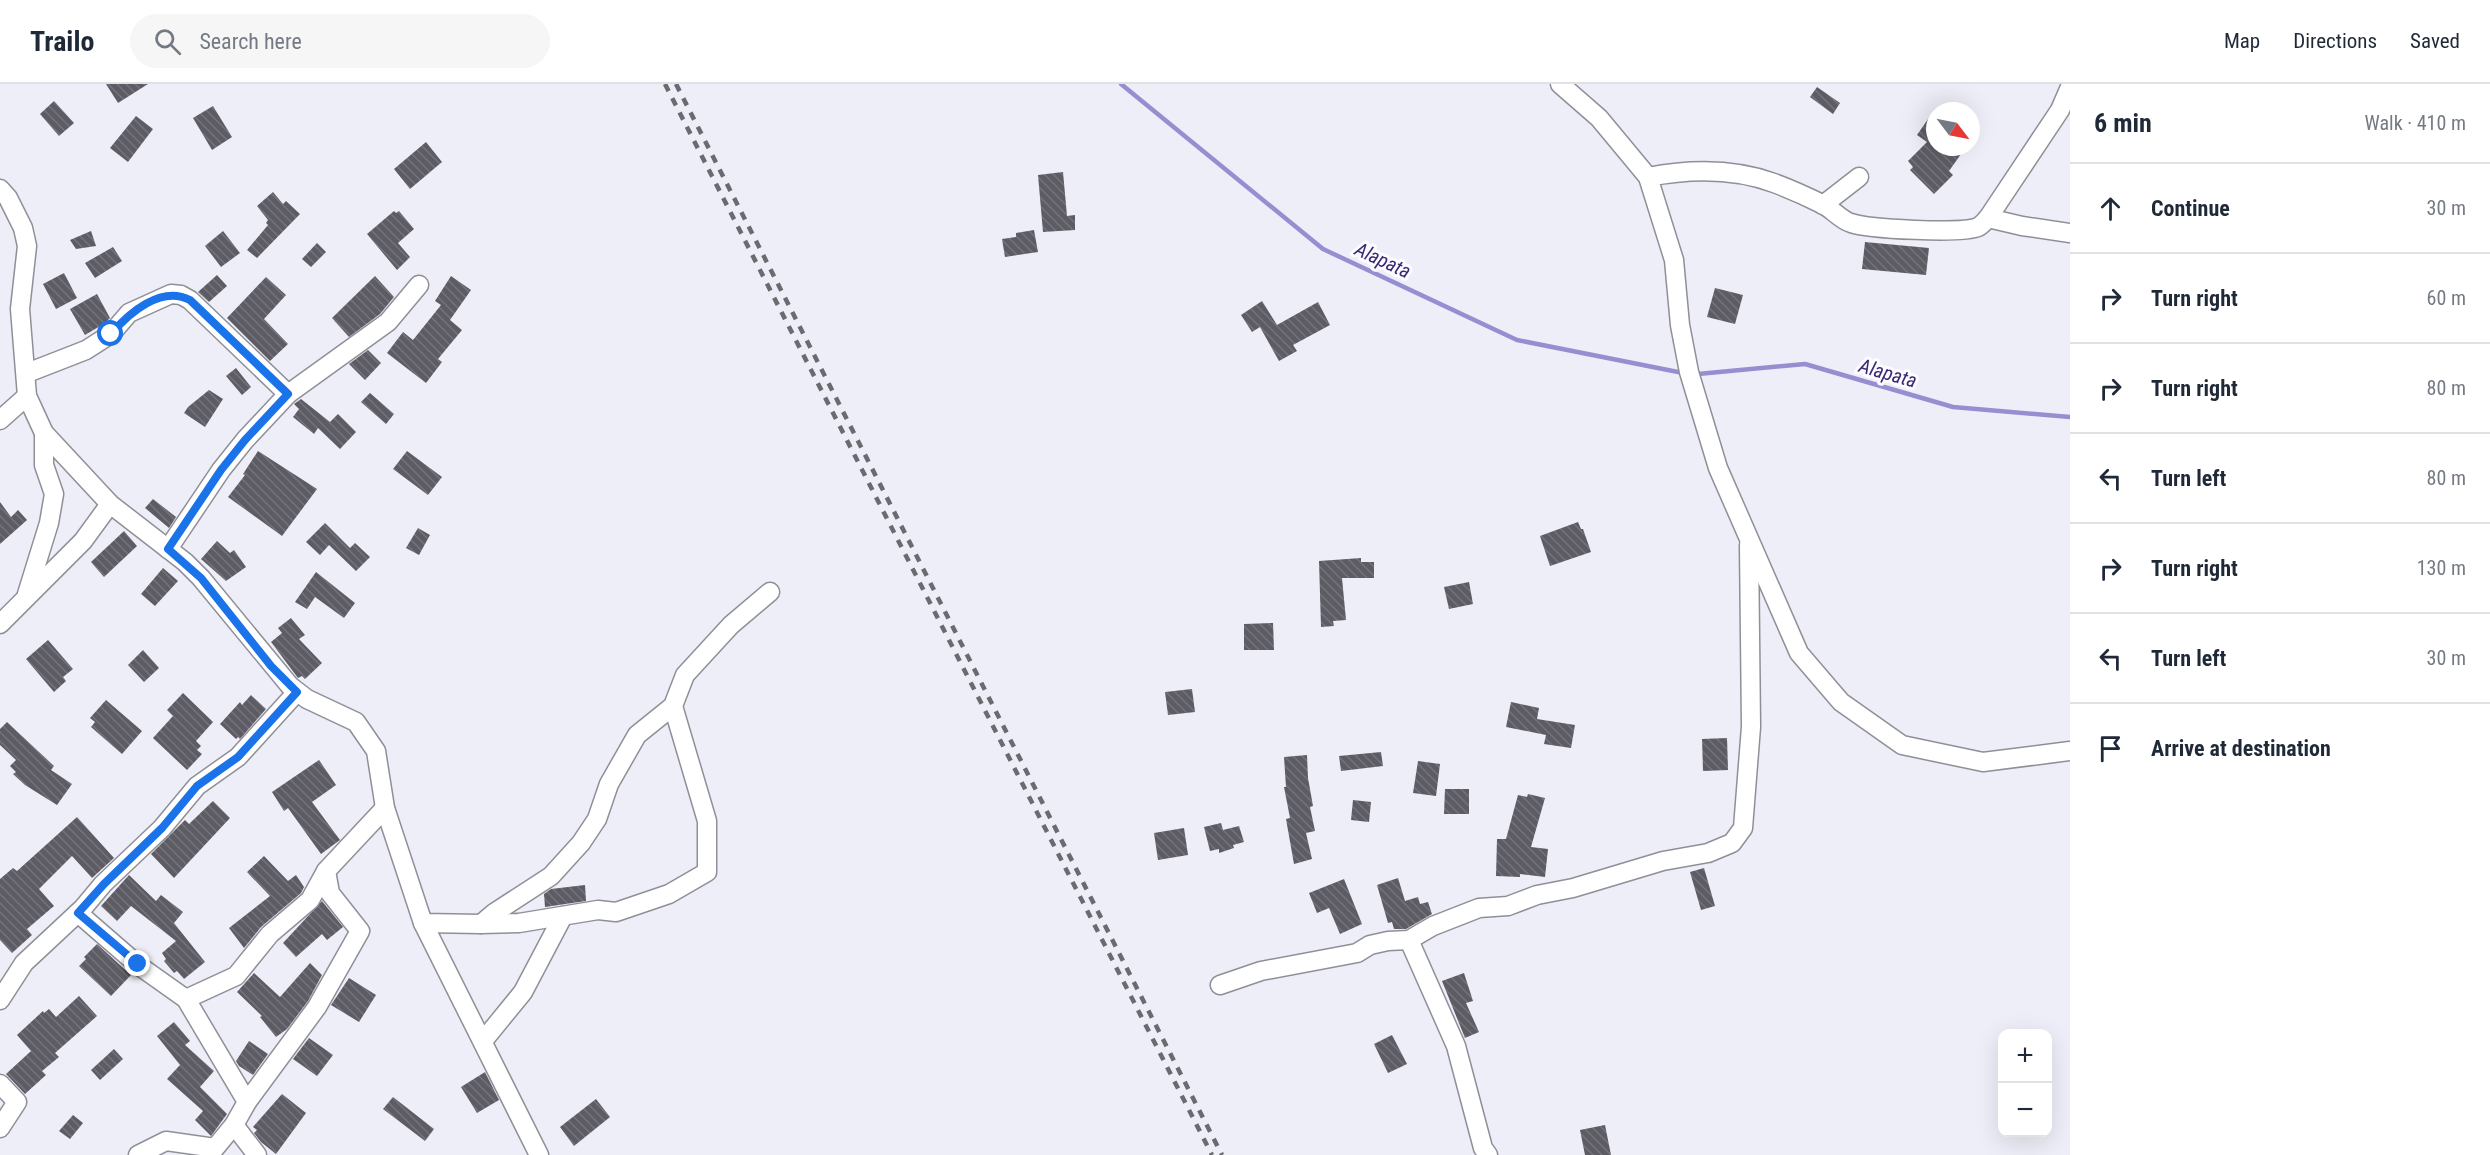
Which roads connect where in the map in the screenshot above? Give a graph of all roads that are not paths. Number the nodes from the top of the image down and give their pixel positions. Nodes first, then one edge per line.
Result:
1 (1560, 84) edge
2 (2070, 87) edge
3 (1648, 177) junction
4 (1858, 177) dead end
5 (0, 189) edge
6 (1823, 205) junction
7 (1988, 218) junction
8 (2070, 233) edge
9 (419, 285) dead end
10 (27, 373) junction
11 (288, 394) junction
12 (27, 396) junction
13 (0, 420) edge
14 (44, 433) junction
15 (110, 504) junction
16 (1748, 538) junction
17 (168, 549) junction
18 (770, 592) dead end
19 (27, 594) junction
20 (0, 624) edge
21 (297, 692) junction
22 (672, 706) junction
23 (2070, 751) edge
24 (385, 808) junction
25 (326, 871) junction
26 (78, 913) junction
27 (563, 916) junction
28 (423, 923) junction
29 (481, 924) junction
30 (1408, 940) junction
31 (1220, 985) dead end
32 (186, 999) junction
33 (0, 1000) edge
34 (483, 1041) junction
35 (0, 1084) edge
36 (247, 1102) junction
37 (234, 1125) junction
38 (0, 1128) edge
39 (138, 1155) edge
40 (257, 1155) edge
41 (539, 1155) edge
42 (1488, 1155) edge

1 - 3 street
2 - 7 street
3 - 6 street
3 - 16 street
4 - 6 street
5 - 10 street
6 - 7 street
7 - 8 street
9 - 11 street
10 - 11 street
10 - 12 street
11 - 17 street
12 - 13 street
12 - 14 street
14 - 15 street
14 - 19 street
15 - 17 street
15 - 19 street
16 - 23 street
16 - 30 street
17 - 21 street
18 - 22 street
19 - 20 street
21 - 24 street
21 - 26 street
22 - 27 street
22 - 29 street
24 - 25 street
24 - 28 street
25 - 32 street
25 - 36 street
26 - 32 street
26 - 33 street
27 - 29 street
27 - 34 street
28 - 29 street
28 - 34 street
30 - 31 street
30 - 42 street
32 - 36 street
34 - 41 street
35 - 38 street
36 - 37 street
37 - 39 street
37 - 40 street

